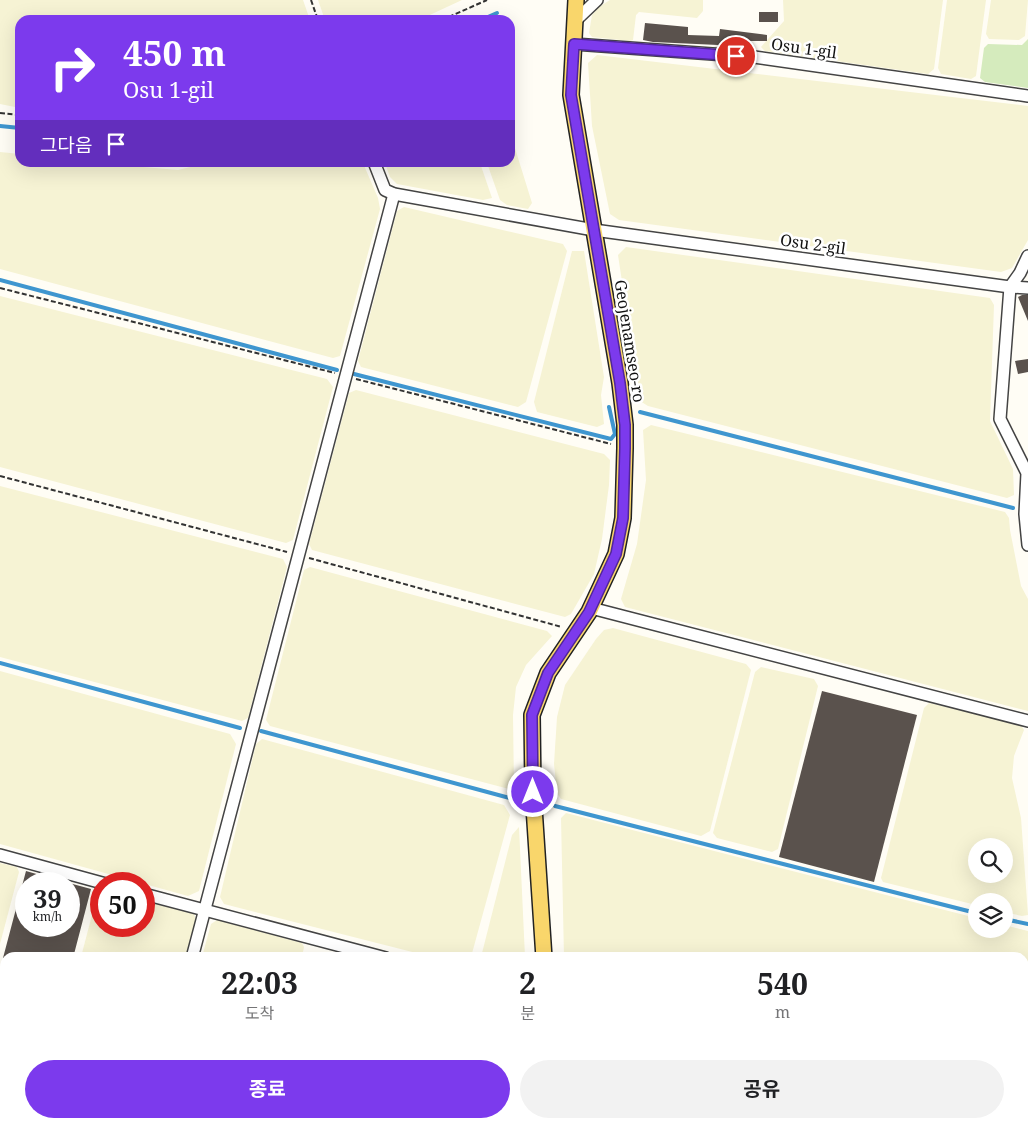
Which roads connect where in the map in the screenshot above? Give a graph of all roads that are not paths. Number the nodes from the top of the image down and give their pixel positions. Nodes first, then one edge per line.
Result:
1 (597, 0) edge
2 (576, 10) edge
3 (574, 44) junction
4 (1028, 96) edge
5 (376, 167) edge
6 (394, 194) junction
7 (594, 230) junction
8 (1028, 256) edge
9 (1010, 287) junction
10 (1028, 288) edge
11 (1028, 545) edge
12 (591, 608) junction
13 (1028, 721) edge
14 (0, 855) edge
15 (90, 880) edge
16 (155, 897) edge
17 (205, 910) junction
18 (194, 952) edge
19 (363, 952) edge
20 (544, 952) edge

1 - 2 street
2 - 3 main road, Geojenamseo-ro
3 - 4 street, Osu 1-gil
3 - 7 main road, Geojenamseo-ro
5 - 6 street
6 - 7 street, Osu 2-gil
6 - 17 street
7 - 9 street, Osu 2-gil
7 - 12 main road, Geojenamseo-ro
8 - 9 street
9 - 10 street, Osu 2-gil
9 - 11 street
12 - 13 street
12 - 20 main road, Geojenamseo-ro
14 - 15 street
16 - 17 street
17 - 18 street
17 - 19 street

